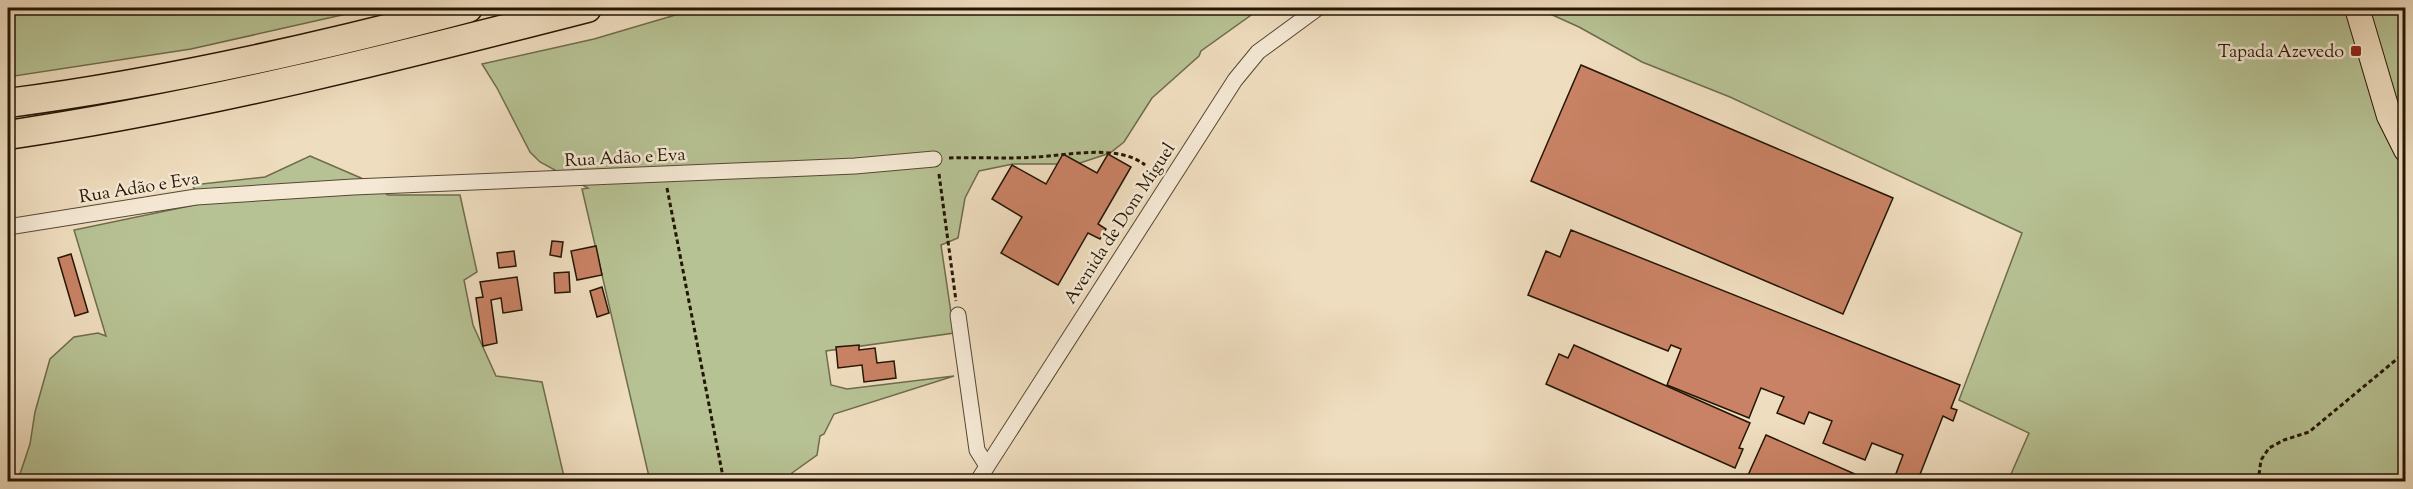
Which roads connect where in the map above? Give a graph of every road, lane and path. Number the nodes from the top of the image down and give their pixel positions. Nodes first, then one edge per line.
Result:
1 (468, 8) edge
2 (587, 8) edge
3 (1318, 8) edge
4 (2357, 8) edge
5 (8, 103) edge
6 (8, 135) edge
7 (2406, 150) edge
8 (934, 159) junction
9 (1145, 165) dead end
10 (665, 174) junction
11 (8, 227) edge
12 (958, 315) joint
13 (2406, 345) edge
14 (987, 466) junction
15 (724, 482) edge
16 (977, 482) edge
17 (2258, 482) edge

1 - 5 highway
2 - 6 highway
3 - 14 street, Avenida de Dom Miguel
4 - 7 main road
8 - 9 path
8 - 10 street, Rua Adão e Eva
8 - 12 path
10 - 11 street, Rua Adão e Eva
10 - 15 path
12 - 14 street
13 - 17 path
14 - 16 street, Avenida de Dom Miguel

